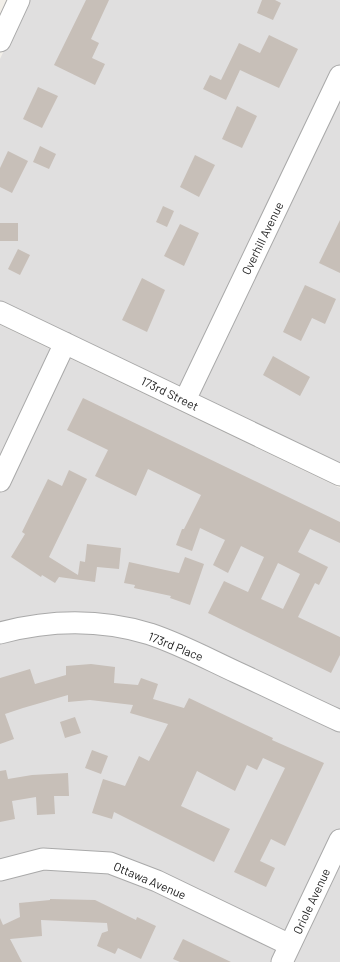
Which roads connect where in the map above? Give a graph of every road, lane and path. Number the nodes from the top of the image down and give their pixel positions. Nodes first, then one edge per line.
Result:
1 (19, 0) edge
2 (0, 41) edge
3 (340, 76) edge
4 (0, 312) edge
5 (65, 343) junction
6 (185, 400) junction
7 (340, 475) edge
8 (0, 481) edge
9 (0, 633) edge
10 (340, 721) edge
11 (340, 840) edge
12 (0, 870) edge
13 (286, 953) edge

1 - 2 street
3 - 6 street, Overhill Avenue
4 - 5 street, 173rd Street
5 - 6 street, 173rd Street
5 - 8 street
6 - 7 street, 173rd Street
9 - 10 street, 173rd Place
11 - 13 street, Oriole Avenue
12 - 13 street, Ottawa Avenue

